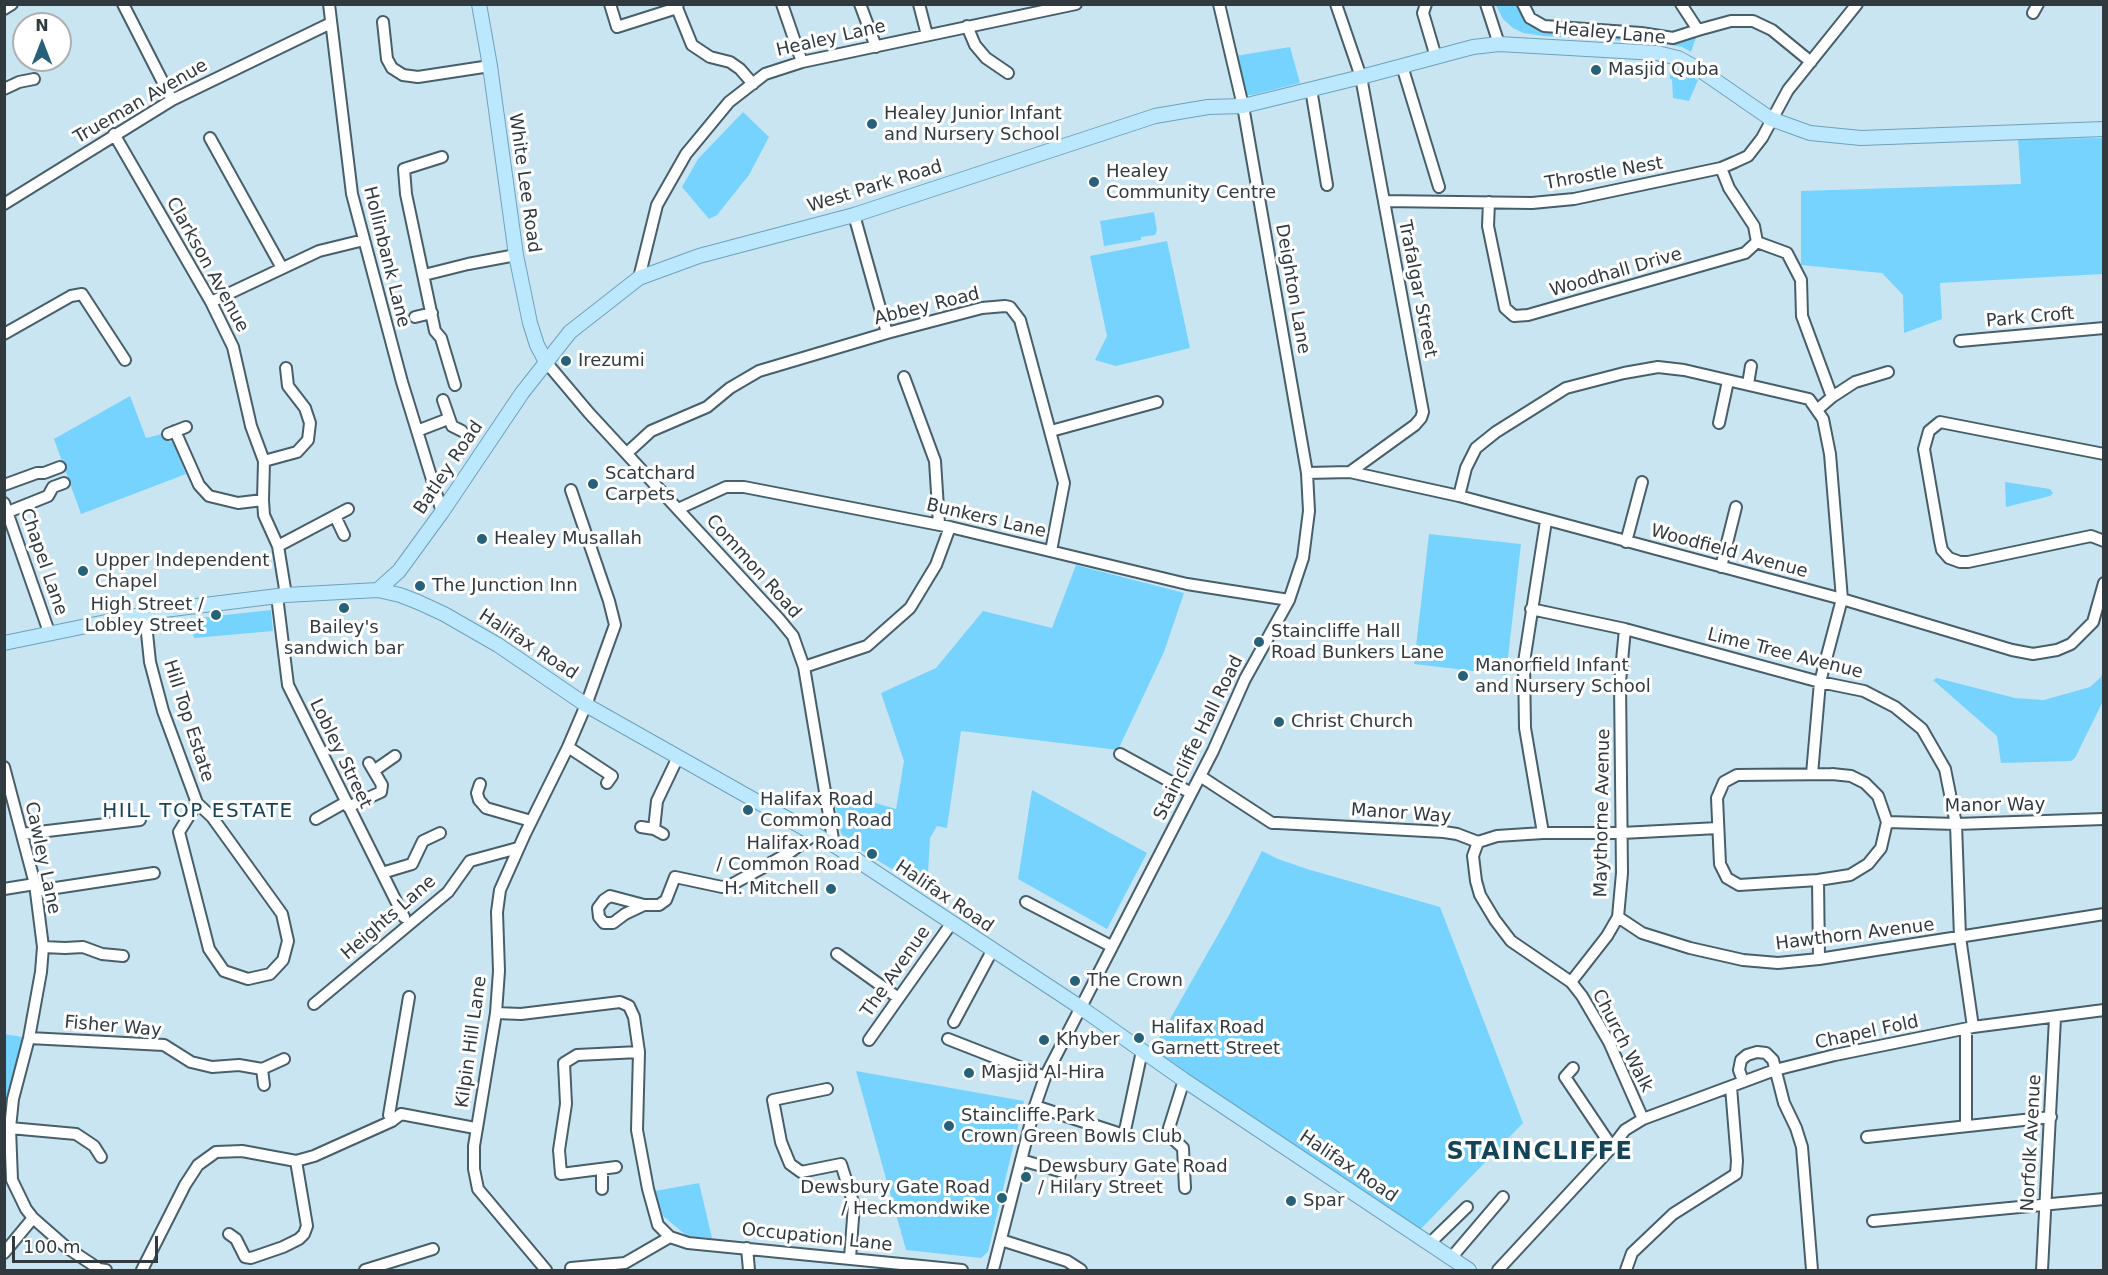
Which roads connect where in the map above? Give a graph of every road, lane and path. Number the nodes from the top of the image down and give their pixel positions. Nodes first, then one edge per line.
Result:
1 (12, 4) edge
2 (123, 4) edge
3 (329, 4) edge
4 (479, 4) edge
5 (610, 4) edge
6 (782, 4) edge
7 (860, 4) edge
8 (919, 4) edge
9 (1076, 4) edge
10 (1219, 4) edge
11 (1336, 4) edge
12 (1426, 4) edge
13 (1486, 4) edge
14 (1523, 4) edge
15 (1681, 4) edge
16 (1857, 4) edge
17 (678, 6) edge
18 (4, 9) edge
19 (1030, 9) edge
20 (383, 22) dead end
21 (331, 23) junction
22 (967, 26) junction
23 (1698, 30) junction
24 (927, 35) junction
25 (1498, 44) junction
26 (876, 47) junction
27 (1436, 57) junction
28 (802, 62) junction
29 (1811, 62) junction
30 (490, 66) junction
31 (1402, 66) junction
32 (1008, 73) dead end
33 (1361, 77) junction
34 (34, 79) dead end
35 (753, 84) junction
36 (4, 89) edge
37 (1311, 89) junction
38 (172, 99) junction
39 (1244, 106) junction
40 (1771, 119) junction
41 (2103, 129) edge
42 (114, 134) junction
43 (210, 138) dead end
44 (442, 157) dead end
45 (1721, 168) junction
46 (1327, 184) dead end
47 (1438, 187) dead end
48 (1384, 201) junction
49 (1489, 202) junction
50 (4, 204) edge
51 (854, 215) junction
52 (364, 240) junction
53 (1757, 242) junction
54 (516, 255) junction
55 (282, 268) junction
56 (424, 275) junction
57 (639, 278) junction
58 (211, 302) junction
59 (432, 313) junction
60 (415, 317) dead end
61 (2103, 328) edge
62 (887, 333) junction
63 (4, 334) edge
64 (1960, 341) dead end
65 (125, 360) dead end
66 (546, 362) junction
67 (1751, 366) dead end
68 (286, 369) dead end
69 (1888, 372) dead end
70 (904, 377) dead end
71 (1728, 381) junction
72 (1748, 384) junction
73 (455, 385) dead end
74 (1832, 397) junction
75 (443, 400) dead end
76 (1157, 402) dead end
77 (1817, 410) junction
78 (448, 419) junction
79 (1719, 423) dead end
80 (176, 431) dead end
81 (417, 431) junction
82 (462, 431) dead end
83 (1051, 431) junction
84 (627, 453) junction
85 (2103, 453) edge
86 (264, 460) junction
87 (60, 467) dead end
88 (1350, 472) junction
89 (1307, 473) junction
90 (1642, 482) dead end
91 (64, 483) dead end
92 (4, 485) edge
93 (571, 490) dead end
94 (1459, 496) junction
95 (263, 500) junction
96 (1736, 507) dead end
97 (6, 508) edge
98 (678, 509) junction
99 (348, 510) dead end
100 (442, 512) junction
101 (335, 516) junction
102 (1546, 521) junction
103 (944, 525) junction
104 (345, 535) dead end
105 (2103, 541) edge
106 (1626, 542) junction
107 (278, 546) junction
108 (1051, 551) junction
109 (1721, 567) junction
110 (2103, 583) edge
111 (378, 590) junction
112 (281, 595) junction
113 (1842, 599) junction
114 (1289, 600) junction
115 (1531, 609) junction
116 (145, 614) junction
117 (1624, 629) junction
118 (49, 632) junction
119 (4, 643) edge
120 (804, 667) junction
121 (1820, 682) junction
122 (586, 705) junction
123 (568, 747) junction
124 (1120, 754) dead end
125 (395, 756) dead end
126 (678, 757) junction
127 (4, 767) edge
128 (1812, 774) junction
129 (1200, 776) junction
130 (607, 783) dead end
131 (480, 784) dead end
132 (1191, 793) junction
133 (197, 803) junction
134 (347, 805) junction
135 (316, 819) dead end
136 (2103, 819) edge
137 (140, 820) dead end
138 (531, 820) junction
139 (1887, 822) junction
140 (1956, 824) junction
141 (641, 827) dead end
142 (1718, 828) junction
143 (440, 833) dead end
144 (1543, 833) junction
145 (1622, 833) junction
146 (22, 834) junction
147 (815, 834) junction
148 (1478, 842) junction
149 (834, 845) junction
150 (518, 848) junction
151 (154, 873) dead end
152 (382, 873) junction
153 (1818, 880) junction
154 (35, 887) junction
155 (4, 889) edge
156 (1026, 902) dead end
157 (644, 905) dead end
158 (2103, 914) edge
159 (404, 917) dead end
160 (1618, 917) junction
161 (951, 924) junction
162 (1960, 937) junction
163 (1112, 946) junction
164 (43, 947) junction
165 (992, 951) junction
166 (837, 954) dead end
167 (123, 956) dead end
168 (1819, 959) junction
169 (1571, 982) junction
170 (409, 997) dead end
171 (897, 997) junction
172 (315, 1004) dead end
173 (1080, 1007) junction
174 (2103, 1010) edge
175 (496, 1013) junction
176 (2055, 1018) junction
177 (954, 1022) dead end
178 (1969, 1028) junction
179 (29, 1038) junction
180 (948, 1039) dead end
181 (869, 1040) dead end
182 (1142, 1051) junction
183 (639, 1052) junction
184 (284, 1059) dead end
185 (1573, 1068) dead end
186 (262, 1069) junction
187 (1775, 1070) junction
188 (1045, 1077) junction
189 (1184, 1080) junction
190 (1743, 1081) junction
191 (264, 1085) dead end
192 (1731, 1087) junction
193 (827, 1089) dead end
194 (1035, 1106) junction
195 (2051, 1117) junction
196 (1643, 1119) junction
197 (392, 1121) junction
198 (1966, 1125) junction
199 (10, 1128) junction
200 (475, 1128) junction
201 (1867, 1137) dead end
202 (1612, 1147) junction
203 (101, 1156) dead end
204 (1021, 1160) junction
205 (296, 1161) junction
206 (616, 1167) dead end
207 (602, 1168) junction
208 (8, 1184) edge
209 (1066, 1187) dead end
210 (1185, 1188) dead end
211 (602, 1189) dead end
212 (1503, 1197) dead end
213 (2103, 1199) edge
214 (2045, 1204) junction
215 (1467, 1207) dead end
216 (33, 1218) junction
217 (1873, 1221) dead end
218 (229, 1234) dead end
219 (670, 1237) junction
220 (1000, 1240) junction
221 (1430, 1243) junction
222 (747, 1248) junction
223 (433, 1249) dead end
224 (4, 1253) edge
225 (850, 1258) junction
226 (883, 1266) edge
227 (1460, 1266) edge
228 (910, 1267) edge
229 (571, 1268) dead end
230 (101, 1270) edge
231 (142, 1270) edge
232 (365, 1270) edge
233 (546, 1270) edge
234 (749, 1270) edge
235 (962, 1270) edge
236 (993, 1270) edge
237 (1081, 1270) edge
238 (1498, 1270) edge
239 (1626, 1270) edge
240 (1812, 1270) edge
241 (2042, 1270) edge

1 - 18 street
2 - 38 street
3 - 21 street, Hollinbank Lane
4 - 30 main road, White Lee Road
5 - 17 street
6 - 28 street
7 - 26 street
8 - 24 street
9 - 19 street, Healey Lane
10 - 39 street, Deighton Lane
11 - 33 street, Trafalgar Street
12 - 27 street
13 - 25 street
14 - 23 street
15 - 23 street
16 - 29 street, Throstle Nest
17 - 35 street
19 - 22 street, Healey Lane
20 - 30 street
21 - 38 street, Trueman Avenue
21 - 52 street, Hollinbank Lane
22 - 24 street, Healey Lane
22 - 32 street
23 - 29 street
24 - 26 street, Healey Lane
25 - 27 main road, Healey Lane
25 - 40 main road, Healey Lane
26 - 28 street, Healey Lane
27 - 31 main road, Healey Lane
28 - 35 street, Healey Lane
29 - 40 street, Throstle Nest
30 - 54 main road, White Lee Road
31 - 33 main road, Healey Lane
31 - 47 street
33 - 37 main road, Healey Lane
33 - 48 street, Trafalgar Street
34 - 36 street
35 - 57 street, Healey Lane
37 - 39 main road, Healey Lane
37 - 46 street
38 - 42 street, Trueman Avenue
39 - 51 main road, West Park Road
39 - 89 street, Deighton Lane
40 - 41 main road, Healey Lane
40 - 45 street, Throstle Nest
42 - 50 street, Trueman Avenue
42 - 58 street, Clarkson Avenue
43 - 55 street
44 - 56 street
45 - 49 street, Throstle Nest
45 - 53 street
48 - 49 street, Throstle Nest
48 - 88 street, Trafalgar Street
49 - 53 street, Woodhall Drive
51 - 57 main road, West Park Road
51 - 62 street
52 - 55 street
52 - 81 street, Hollinbank Lane
53 - 74 street
54 - 56 street
54 - 66 main road, White Lee Road
55 - 58 street
56 - 59 street
57 - 66 main road, West Park Road
58 - 86 street, Clarkson Avenue
59 - 60 street
59 - 73 street
61 - 64 street, Park Croft
62 - 83 street, Abbey Road
62 - 84 street, Abbey Road
63 - 65 street
66 - 84 street, Common Road
66 - 100 main road, Batley Road
67 - 72 street
68 - 86 street
69 - 74 street
70 - 103 street
71 - 72 street
71 - 79 street
71 - 94 street
72 - 77 street
74 - 77 street
75 - 78 street
76 - 83 street
77 - 113 street
78 - 81 street
78 - 82 street
80 - 95 street
81 - 100 street, Hollinbank Lane
83 - 108 street, Abbey Road
84 - 98 street, Common Road
85 - 105 street
86 - 95 street, Clarkson Avenue
87 - 92 street
88 - 89 street, Woodfield Avenue
88 - 94 street, Woodfield Avenue
89 - 114 street, Staincliffe Hall Road
90 - 106 street
91 - 97 street
93 - 122 street, Kilpin Hill Lane
94 - 102 street, Woodfield Avenue
95 - 107 street, Clarkson Avenue
96 - 109 street
97 - 118 street, Chapel Lane
98 - 103 street, Bunkers Lane
98 - 120 street, Common Road
99 - 101 street
100 - 111 main road, Batley Road
101 - 104 street
101 - 107 street
102 - 106 street, Woodfield Avenue
102 - 115 street
103 - 108 street, Bunkers Lane
103 - 120 street
106 - 109 street, Woodfield Avenue
107 - 112 street, Clarkson Avenue
108 - 114 street, Bunkers Lane
109 - 113 street, Woodfield Avenue
110 - 113 street, Woodfield Avenue
111 - 112 main road, Halifax Road
111 - 122 main road, Halifax Road
112 - 116 main road, Halifax Road
112 - 134 street, Lobley Street
113 - 121 street
114 - 129 street, Staincliffe Hall Road
115 - 117 street, Lime Tree Avenue
115 - 144 street
116 - 118 main road, Halifax Road
116 - 133 street, Hill Top Estate
117 - 121 street, Lime Tree Avenue
117 - 145 street, Maythorne Avenue
118 - 119 main road, Halifax Road
120 - 149 street, Common Road
121 - 128 street
121 - 140 street, Lime Tree Avenue
122 - 123 street, Kilpin Hill Lane
122 - 126 main road, Halifax Road
123 - 130 street
123 - 138 street, Kilpin Hill Lane
124 - 132 street
125 - 134 street
126 - 141 street
126 - 147 main road, Halifax Road
127 - 146 street, Cawley Lane
128 - 139 street
128 - 142 street
129 - 132 street, Staincliffe Hall Road
129 - 148 street, Manor Way
131 - 138 street
132 - 163 street, Staincliffe Hall Road
133 - 133 street, Hill Top Estate
134 - 135 street
134 - 152 street, Lobley Street
136 - 140 street, Manor Way
137 - 146 street
138 - 150 street, Kilpin Hill Lane
139 - 140 street, Manor Way
139 - 153 street
140 - 162 street, Lime Tree Avenue
142 - 145 street
142 - 153 street
143 - 152 street
144 - 145 street
144 - 148 street
145 - 160 street, Maythorne Avenue
146 - 154 street, Cawley Lane
147 - 149 main road, Halifax Road
147 - 157 street
148 - 169 street, Church Walk
149 - 161 main road, Halifax Road
150 - 172 street, Heights Lane
150 - 175 street, Kilpin Hill Lane
151 - 154 street
152 - 159 street, Lobley Street
153 - 168 street
154 - 155 street
154 - 164 street, Cawley Lane
156 - 163 street
158 - 162 street, Hawthorn Avenue
160 - 168 street, Hawthorn Avenue
160 - 169 street, Maythorne Avenue
161 - 165 main road, Halifax Road
161 - 171 street, The Avenue
162 - 168 street, Hawthorn Avenue
162 - 178 street, Lime Tree Avenue
163 - 173 street, Staincliffe Hall Road
164 - 167 street
164 - 179 street, Cawley Lane
165 - 173 main road, Halifax Road
165 - 177 street
166 - 171 street
169 - 196 street, Church Walk
170 - 197 street
171 - 181 street, The Avenue
173 - 182 main road, Halifax Road
173 - 188 street, Staincliffe Hall Road
174 - 176 street, Chapel Fold
175 - 183 street
175 - 200 street, Kilpin Hill Lane
176 - 178 street, Chapel Fold
176 - 195 street, Norfolk Avenue
178 - 187 street, Chapel Fold
178 - 198 street, Lime Tree Avenue
179 - 186 street, Fisher Way
179 - 199 street, Cawley Lane
180 - 188 street
182 - 189 main road, Halifax Road
182 - 194 street
183 - 207 street
183 - 219 street
184 - 186 street
185 - 202 street
186 - 191 street
187 - 190 street, Chapel Fold
187 - 190 street
187 - 240 street
188 - 194 street, Staincliffe Hall Road
189 - 210 street
189 - 221 main road, Halifax Road
190 - 192 street, Chapel Fold
192 - 196 street, Chapel Fold
192 - 239 street
193 - 225 street
194 - 204 street, Staincliffe Hall Road
195 - 198 street
195 - 214 street, Norfolk Avenue
196 - 202 street, Chapel Fold
197 - 200 street
197 - 205 street
198 - 201 street
199 - 203 street
199 - 208 street, Cawley Lane
200 - 233 street, Kilpin Hill Lane
202 - 238 street, Chapel Fold
204 - 209 street
204 - 220 street, Staincliffe Hall Road
205 - 218 street
205 - 231 street
206 - 207 street
207 - 211 street
208 - 216 street, Cawley Lane
212 - 227 street
213 - 214 street
214 - 217 street
214 - 241 street, Norfolk Avenue
215 - 221 street
216 - 224 street
216 - 230 street, Cawley Lane
219 - 222 street, Occupation Lane
219 - 229 street
220 - 236 street, Staincliffe Hall Road
220 - 237 street
221 - 227 main road, Halifax Road
222 - 225 street, Occupation Lane
222 - 234 street
223 - 232 street
225 - 226 street, Occupation Lane
226 - 228 street, Occupation Lane
228 - 235 street, Occupation Lane

